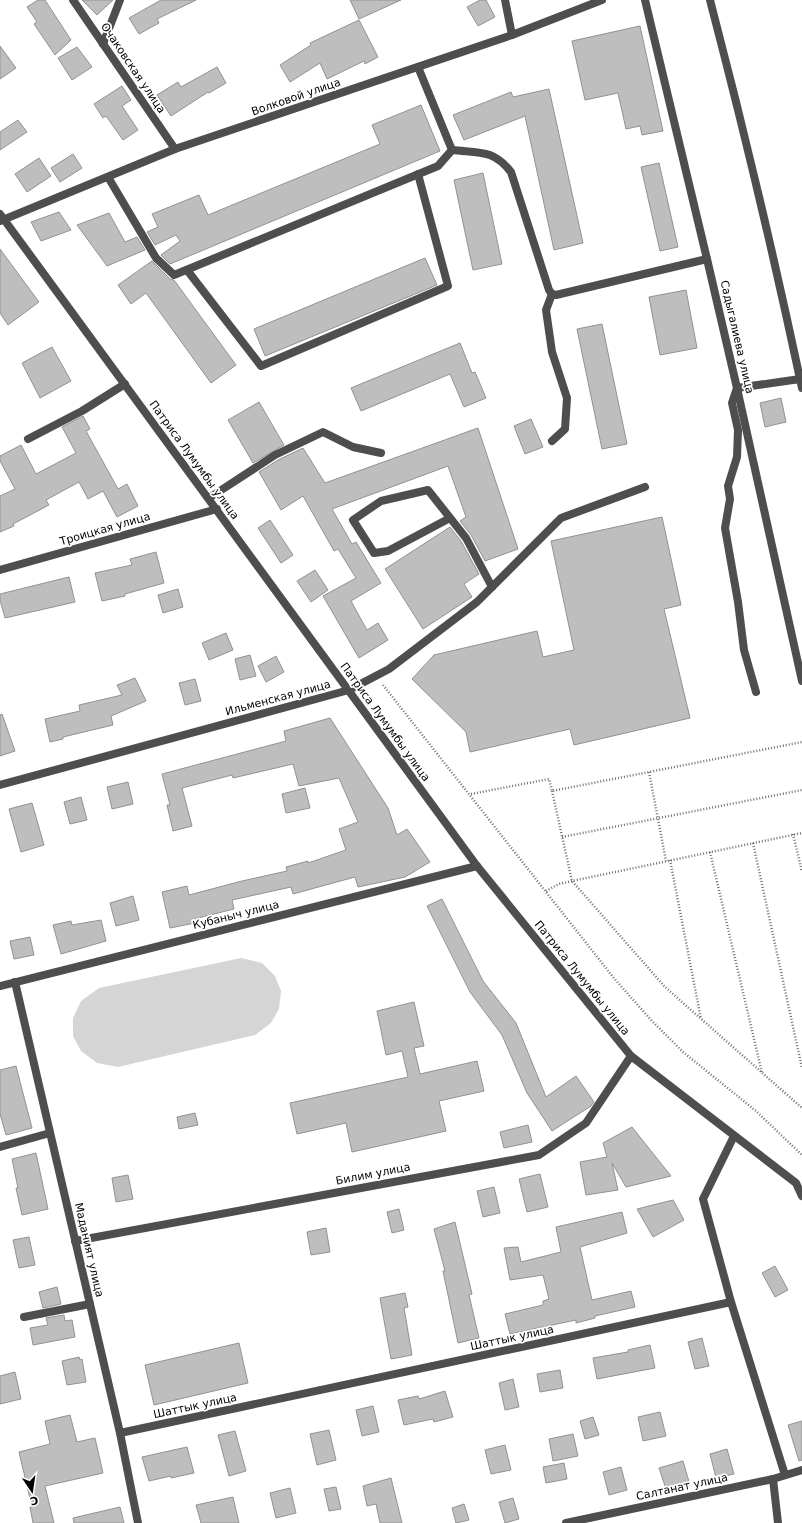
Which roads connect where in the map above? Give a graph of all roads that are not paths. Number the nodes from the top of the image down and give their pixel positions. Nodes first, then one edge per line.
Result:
1 (73, 0) edge
2 (120, 0) edge
3 (506, 0) edge
4 (602, 0) edge
5 (645, 0) edge
6 (710, 0) edge
7 (512, 36) junction
8 (103, 44) junction
9 (418, 67) junction
10 (175, 149) junction
11 (452, 150) junction
12 (418, 174) junction
13 (108, 177) junction
14 (2, 218) edge
15 (707, 259) junction
16 (187, 270) junction
17 (552, 294) junction
18 (800, 379) junction
19 (125, 384) junction
20 (738, 388) junction
21 (802, 388) edge
22 (28, 439) dead end
23 (552, 442) dead end
24 (381, 452) dead end
25 (645, 486) dead end
26 (209, 498) junction
27 (217, 509) junction
28 (450, 518) junction
29 (0, 570) edge
30 (492, 587) junction
31 (802, 681) edge
32 (349, 690) junction
33 (756, 692) dead end
34 (0, 786) edge
35 (477, 866) junction
36 (15, 982) junction
37 (0, 986) edge
38 (631, 1056) junction
39 (50, 1133) junction
40 (734, 1136) junction
41 (0, 1147) edge
42 (802, 1196) edge
43 (75, 1241) junction
44 (731, 1302) junction
45 (90, 1304) junction
46 (24, 1317) dead end
47 (120, 1433) junction
48 (802, 1470) edge
49 (785, 1475) junction
50 (773, 1479) junction
51 (138, 1523) edge
52 (566, 1523) edge
53 (778, 1523) edge

1 - 8 street, Очаковская улица
2 - 8 street
3 - 7 street
4 - 7 street, Волковой улица
5 - 15 street, Садыгалиева улица
6 - 18 street
7 - 9 street, Волковой улица
8 - 10 street, Очаковская улица
9 - 10 street, Волковой улица
9 - 11 street
10 - 13 street, Волковой улица
11 - 12 street
11 - 17 street
12 - 16 street
12 - 16 street
13 - 14 street, Волковой улица
13 - 16 street
14 - 19 street, Патриса Лумумбы улица
15 - 17 street
15 - 20 street, Садыгалиева улица
17 - 23 street
18 - 20 street
18 - 21 street
19 - 22 street
19 - 26 street, Патриса Лумумбы улица
20 - 31 street, Садыгалиева улица
20 - 33 street
24 - 26 street
25 - 30 street, Ильменская улица
26 - 27 street, Патриса Лумумбы улица
27 - 29 street, Троицкая улица
27 - 32 street, Патриса Лумумбы улица
28 - 28 street
28 - 30 street
30 - 32 street, Ильменская улица
32 - 34 street, Ильменская улица
32 - 35 street, Патриса Лумумбы улица
35 - 36 street, Кубаныч улица
35 - 38 street, Патриса Лумумбы улица
36 - 37 street, Кубаныч улица
36 - 39 street, Маданият улица
38 - 40 street, Патриса Лумумбы улица
38 - 43 street, Билим улица
39 - 41 street
39 - 43 street, Маданият улица
40 - 42 street, Патриса Лумумбы улица
40 - 44 street
43 - 45 street, Маданият улица
44 - 47 street, Шаттык улица
44 - 49 street
45 - 46 street
45 - 47 street, Маданият улица
47 - 51 street, Маданият улица
48 - 49 street, Салтанат улица
49 - 50 street, Салтанат улица
50 - 52 street, Салтанат улица
50 - 53 street

